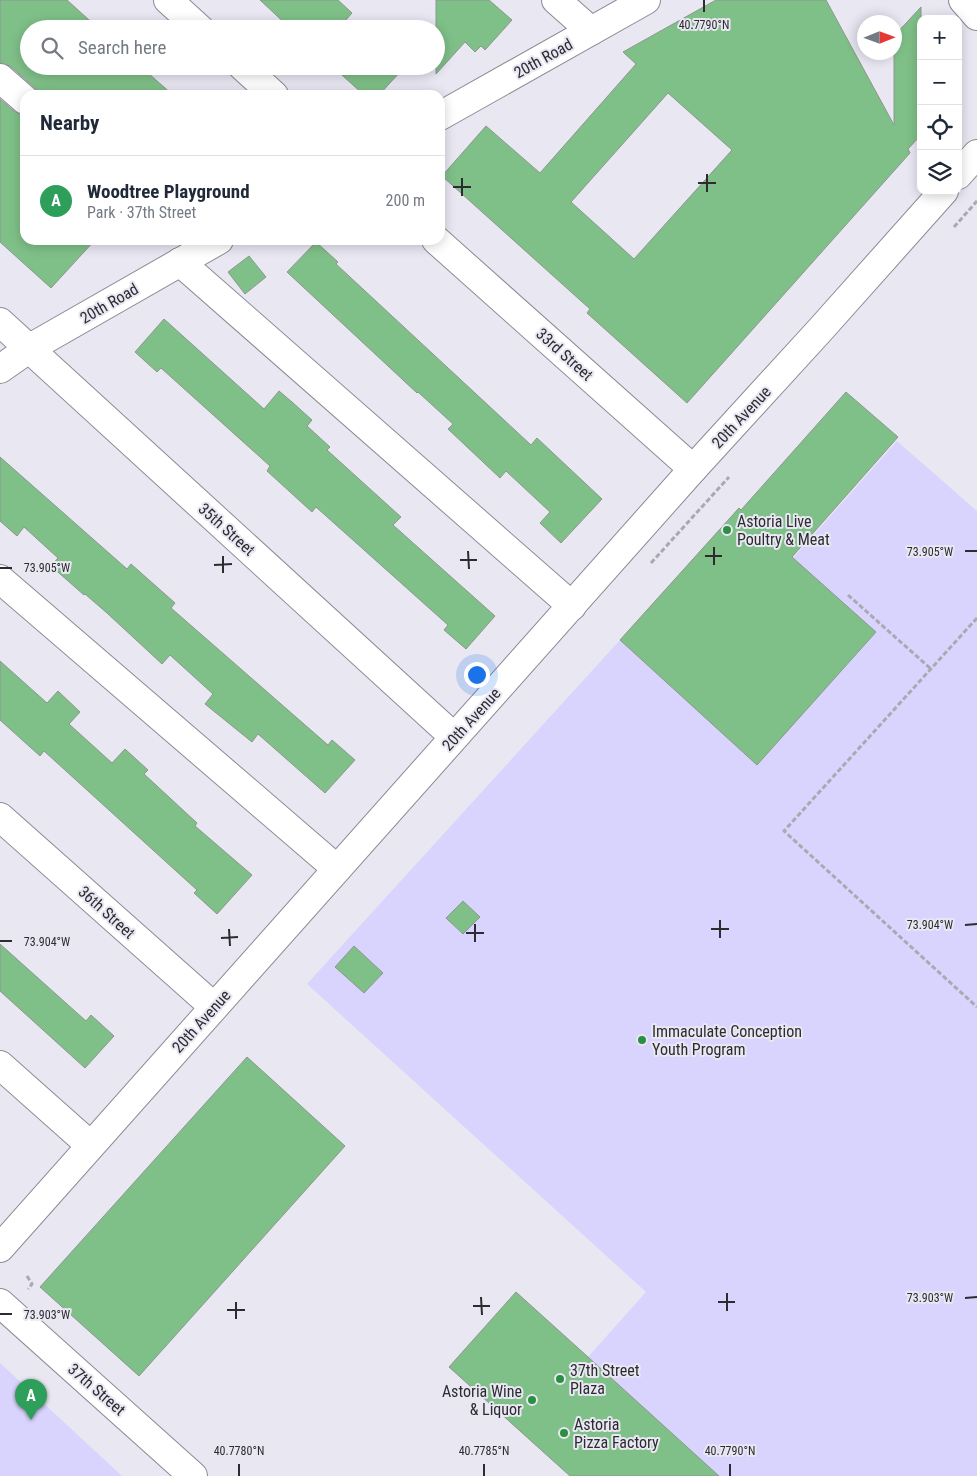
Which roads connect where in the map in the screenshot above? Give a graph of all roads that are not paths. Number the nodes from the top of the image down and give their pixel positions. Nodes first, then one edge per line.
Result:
1 (168, 0) edge
2 (556, 0) edge
3 (646, 0) edge
4 (963, 0) edge
5 (977, 16) edge
6 (190, 20) edge
7 (591, 31) junction
8 (252, 75) edge
9 (0, 78) edge
10 (268, 90) edge
11 (20, 96) edge
12 (445, 113) edge
13 (977, 154) edge
14 (962, 171) edge
15 (940, 195) edge
16 (442, 245) edge
17 (197, 248) edge
18 (0, 322) edge
19 (30, 348) junction
20 (0, 368) edge
21 (692, 469) junction
22 (0, 579) edge
23 (572, 606) junction
24 (454, 737) junction
25 (0, 818) edge
26 (337, 869) junction
27 (214, 1007) junction
28 (0, 1065) edge
29 (90, 1145) junction
30 (0, 1248) edge
31 (0, 1303) edge
32 (194, 1476) edge

1 - 6 street
2 - 7 street
3 - 7 street, 20th Road
4 - 5 street
7 - 12 street, 20th Road
8 - 10 street
9 - 11 street
13 - 14 street
15 - 21 street, 20th Avenue
16 - 21 street, 33rd Street
17 - 19 street, 20th Road
17 - 23 street
18 - 19 street, 35th Street
19 - 20 street, 20th Road
19 - 24 street, 35th Street
21 - 23 street, 20th Avenue
22 - 26 street
23 - 24 street, 20th Avenue
24 - 26 street, 20th Avenue
25 - 27 street, 36th Street
26 - 27 street, 20th Avenue
27 - 29 street, 20th Avenue
28 - 29 street
29 - 30 street, 20th Avenue
31 - 32 street, 37th Street

